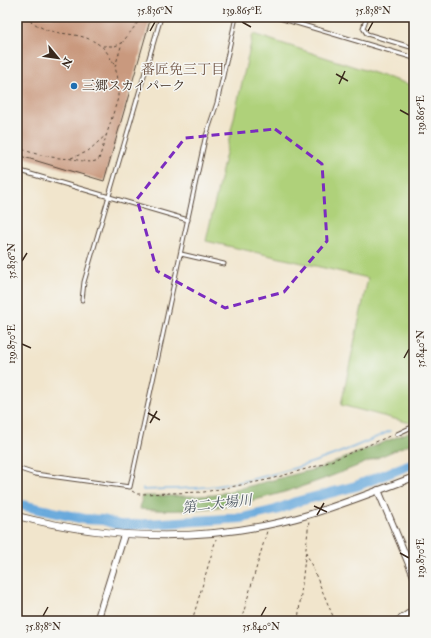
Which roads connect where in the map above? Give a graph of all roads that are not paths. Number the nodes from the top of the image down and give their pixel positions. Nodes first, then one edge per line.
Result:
1 (161, 17) edge
2 (236, 17) edge
3 (276, 17) edge
4 (367, 17) edge
5 (414, 48) edge
6 (414, 58) edge
7 (17, 170) edge
8 (109, 197) junction
9 (188, 220) junction
10 (181, 254) junction
11 (224, 264) dead end
12 (82, 300) dead end
13 (414, 426) edge
14 (397, 434) road end
15 (17, 468) edge
16 (414, 478) edge
17 (378, 490) junction
18 (17, 516) edge
19 (124, 535) junction
20 (414, 576) edge
21 (414, 610) edge
22 (97, 621) edge
23 (398, 621) edge

1 - 8 lane
2 - 9 lane
3 - 6 lane
4 - 5 lane
7 - 8 lane
8 - 9 lane
8 - 12 lane
9 - 10 lane
10 - 11 lane
10 - 15 lane
13 - 14 lane
16 - 17 street
17 - 19 street
17 - 20 street
18 - 19 street
19 - 22 street
21 - 23 street

